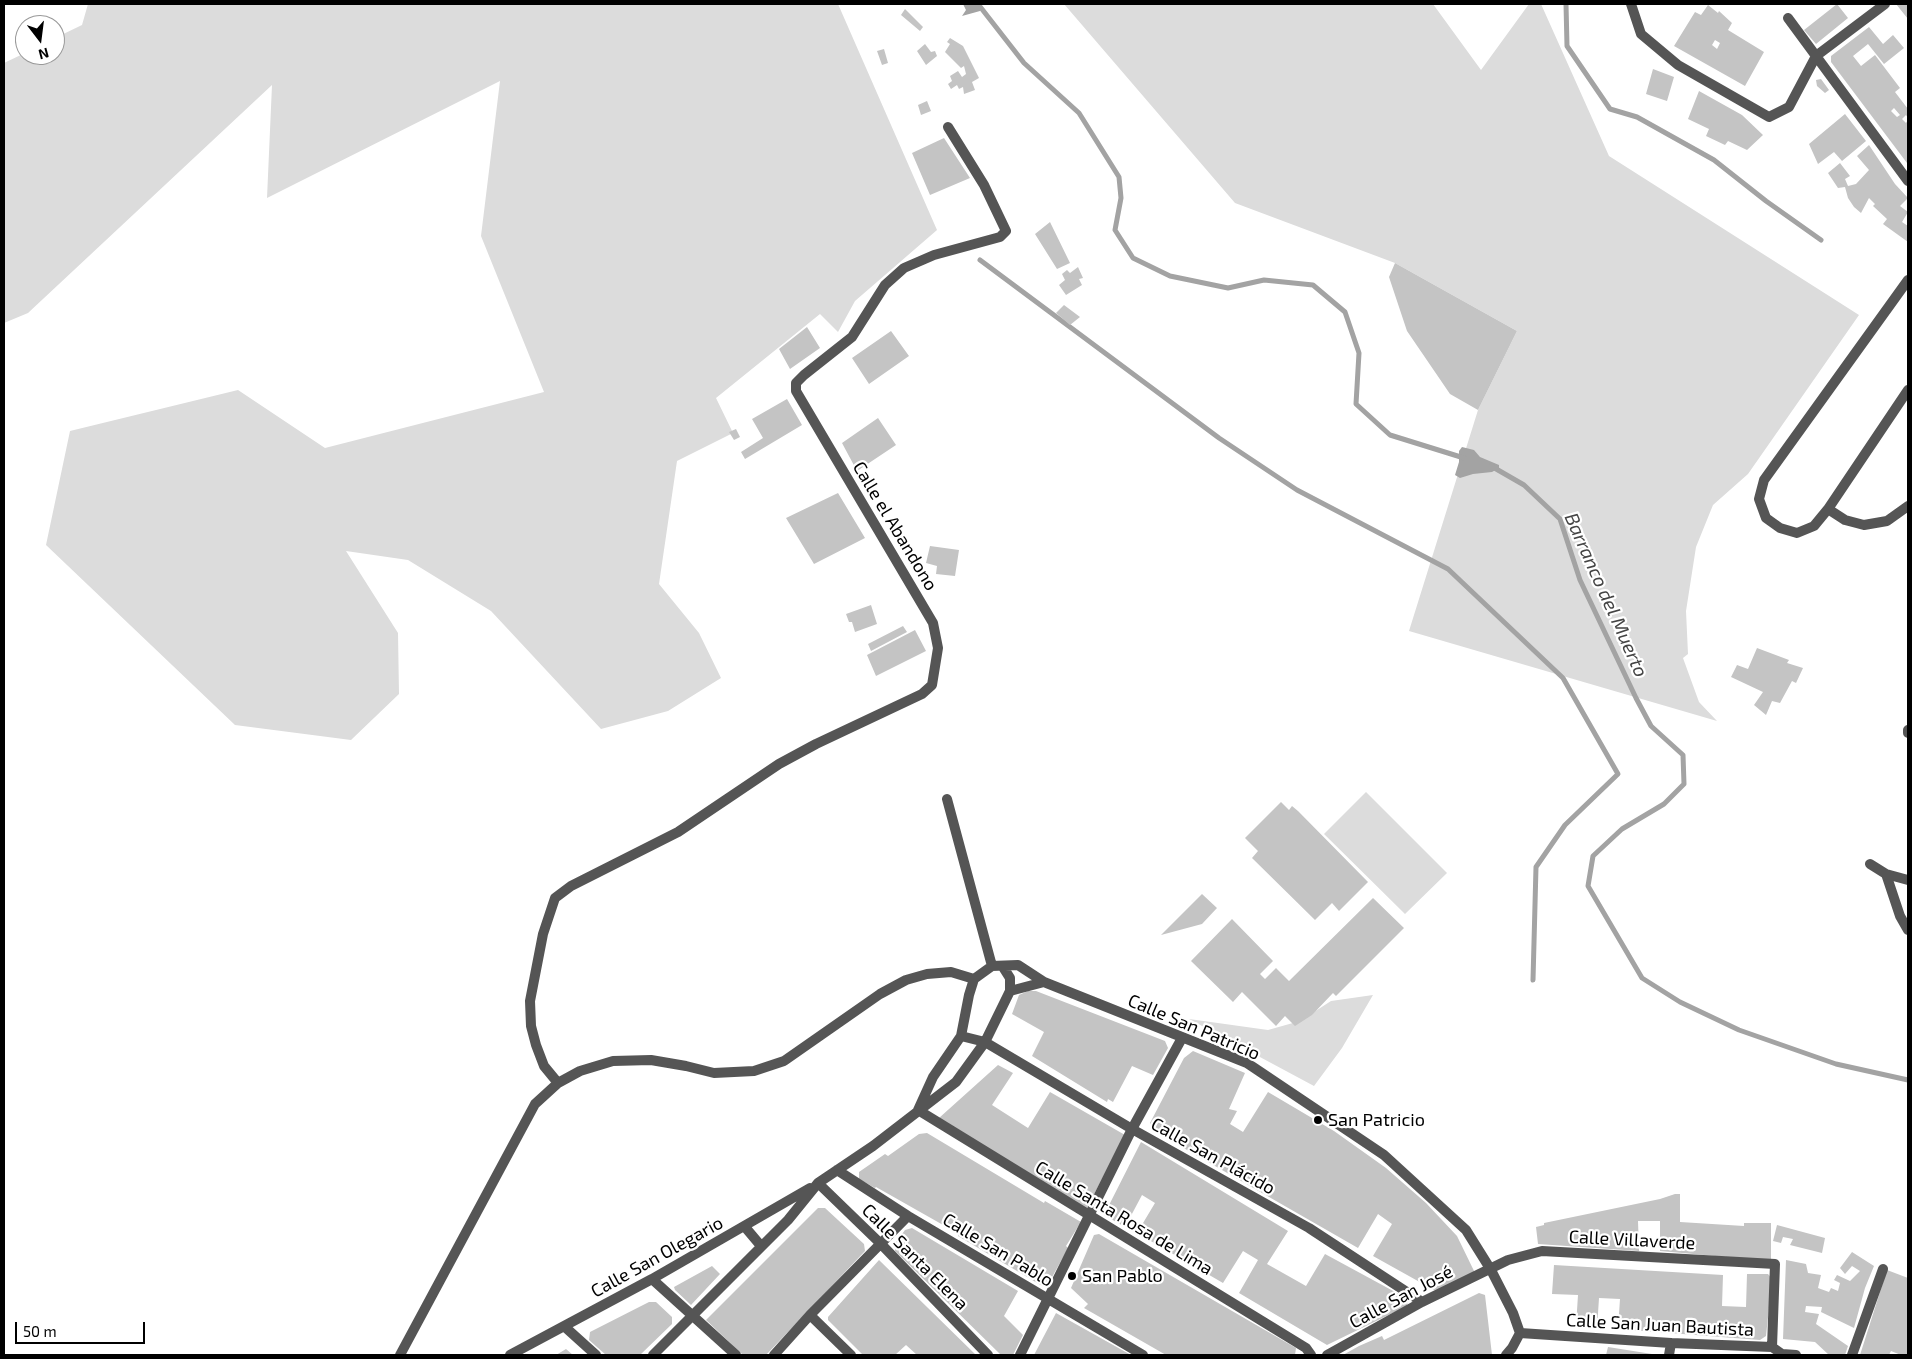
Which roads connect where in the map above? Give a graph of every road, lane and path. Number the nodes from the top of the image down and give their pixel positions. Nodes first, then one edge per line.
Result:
1 (1631, 4) edge
2 (1884, 4) edge
3 (1788, 18) dead end
4 (1816, 56) junction
5 (948, 127) dead end
6 (1908, 181) edge
7 (1908, 280) edge
8 (1908, 390) edge
9 (1908, 506) edge
10 (1828, 509) junction
11 (947, 799) dead end
12 (1870, 864) dead end
13 (1886, 874) junction
14 (1908, 880) edge
15 (1908, 930) edge
16 (992, 966) junction
17 (1003, 967) junction
18 (974, 979) junction
19 (1044, 982) junction
20 (1010, 991) junction
21 (961, 1036) junction
22 (1182, 1038) junction
23 (985, 1042) junction
24 (558, 1083) junction
25 (918, 1110) junction
26 (1132, 1129) junction
27 (837, 1170) junction
28 (818, 1183) junction
29 (908, 1216) junction
30 (1089, 1216) junction
31 (745, 1227) junction
32 (881, 1244) junction
33 (761, 1246) junction
34 (1882, 1269) dead end
35 (1491, 1270) junction
36 (652, 1279) junction
37 (1048, 1299) junction
38 (1422, 1302) junction
39 (810, 1315) junction
40 (693, 1316) junction
41 (565, 1327) junction
42 (1520, 1333) junction
43 (1671, 1343) junction
44 (1772, 1347) junction
45 (1782, 1354) edge
46 (400, 1355) edge
47 (510, 1355) edge
48 (596, 1355) edge
49 (653, 1355) edge
50 (736, 1355) edge
51 (774, 1355) edge
52 (851, 1355) edge
53 (988, 1355) edge
54 (1020, 1355) edge
55 (1143, 1355) edge
56 (1311, 1355) edge
57 (1327, 1355) edge
58 (1506, 1355) edge
59 (1669, 1355) edge
60 (1796, 1355) edge
61 (1852, 1355) edge

1 - 4 street
2 - 4 street
3 - 4 street
4 - 6 street
5 - 24 street, Calle el Abandono
7 - 10 street
8 - 10 street
9 - 10 street
11 - 16 street
12 - 13 street
13 - 14 street
13 - 15 street
16 - 17 street, Calle San Patricio
16 - 18 street
17 - 19 street, Calle San Patricio
17 - 20 street
18 - 21 street
18 - 24 street
19 - 20 street
19 - 22 street, Calle San Patricio
20 - 23 street
21 - 23 street, Calle San Plácido
21 - 25 street
22 - 26 street
22 - 35 street, Calle San Patricio
23 - 25 street
23 - 26 street, Calle San Plácido
24 - 46 street
25 - 27 street
25 - 30 street, Calle Santa Rosa de Lima
26 - 30 street
26 - 38 street, Calle San Plácido
27 - 28 street
27 - 29 street, Calle San Pablo
28 - 31 street, Calle San Olegario
28 - 32 street, Calle Santa Elena
28 - 33 street
29 - 32 street
29 - 37 street, Calle San Pablo
30 - 37 street
30 - 56 street, Calle Santa Rosa de Lima
31 - 33 street
31 - 36 street, Calle San Olegario
32 - 39 street
32 - 53 street, Calle Santa Elena
33 - 40 street
34 - 61 street
35 - 38 street, Calle San José
35 - 42 street, Calle San Patricio
35 - 44 street, Calle Villaverde
36 - 40 street
36 - 41 street, Calle San Olegario
37 - 54 street
37 - 55 street, Calle San Pablo
38 - 57 street, Calle San José
39 - 51 street
39 - 52 street
40 - 49 street
40 - 50 street
41 - 47 street, Calle San Olegario
41 - 48 street
42 - 43 street, Calle San Juan Bautista
42 - 58 street
43 - 44 street, Calle San Juan Bautista
43 - 59 street
44 - 45 street, Calle San Juan Bautista
45 - 60 street, Calle San Juan Bautista

